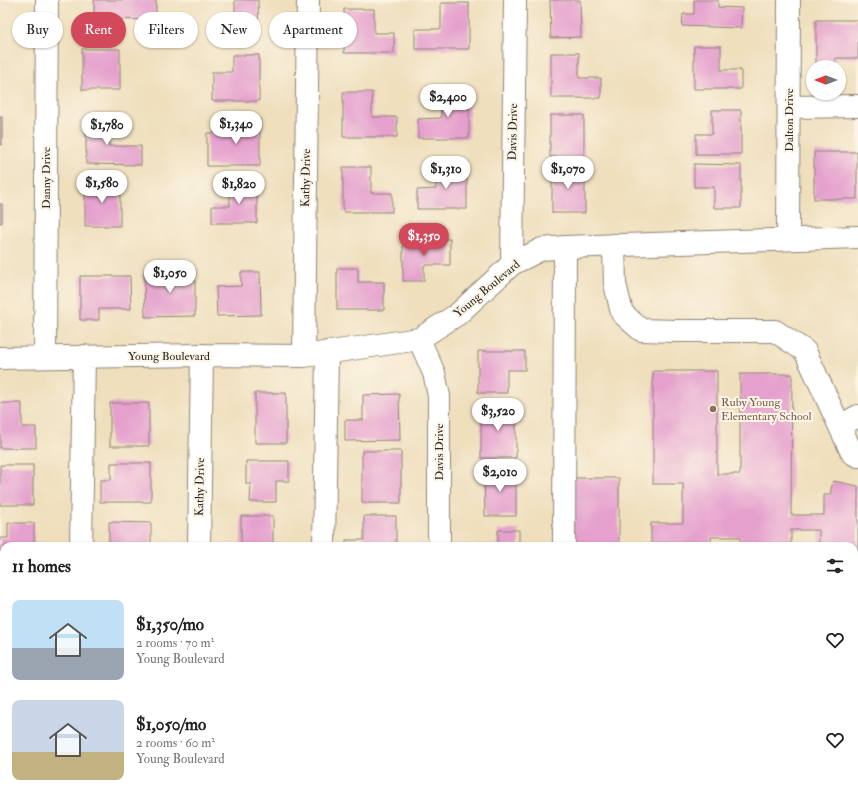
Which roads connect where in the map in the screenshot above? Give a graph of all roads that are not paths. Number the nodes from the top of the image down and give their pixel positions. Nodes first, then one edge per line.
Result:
1 (47, 0) edge
2 (308, 0) edge
3 (515, 0) edge
4 (789, 0) edge
5 (858, 106) edge
6 (789, 107) junction
7 (858, 237) edge
8 (788, 239) junction
9 (614, 245) junction
10 (565, 247) junction
11 (512, 264) junction
12 (419, 339) junction
13 (328, 352) junction
14 (202, 355) junction
15 (84, 356) junction
16 (304, 356) junction
17 (45, 357) junction
18 (0, 358) edge
19 (849, 421) edge
20 (858, 456) edge
21 (81, 542) edge
22 (198, 542) edge
23 (324, 542) edge
24 (439, 542) edge
25 (564, 542) edge

1 - 17 street, Danny Drive
2 - 16 street, Kathy Drive
3 - 11 street, Davis Drive
4 - 6 street, Dalton Drive
5 - 6 street
6 - 8 street, Dalton Drive
7 - 8 street, Young Boulevard
8 - 9 street, Young Boulevard
9 - 10 street, Young Boulevard
9 - 19 street
10 - 11 street, Young Boulevard
10 - 25 street
11 - 12 street, Young Boulevard
12 - 13 street, Young Boulevard
12 - 24 street, Davis Drive
13 - 16 street, Young Boulevard
13 - 23 street
14 - 15 street, Young Boulevard
14 - 16 street, Young Boulevard
14 - 22 street, Kathy Drive
15 - 17 street, Young Boulevard
15 - 21 street
17 - 18 street, Young Boulevard
19 - 20 street

